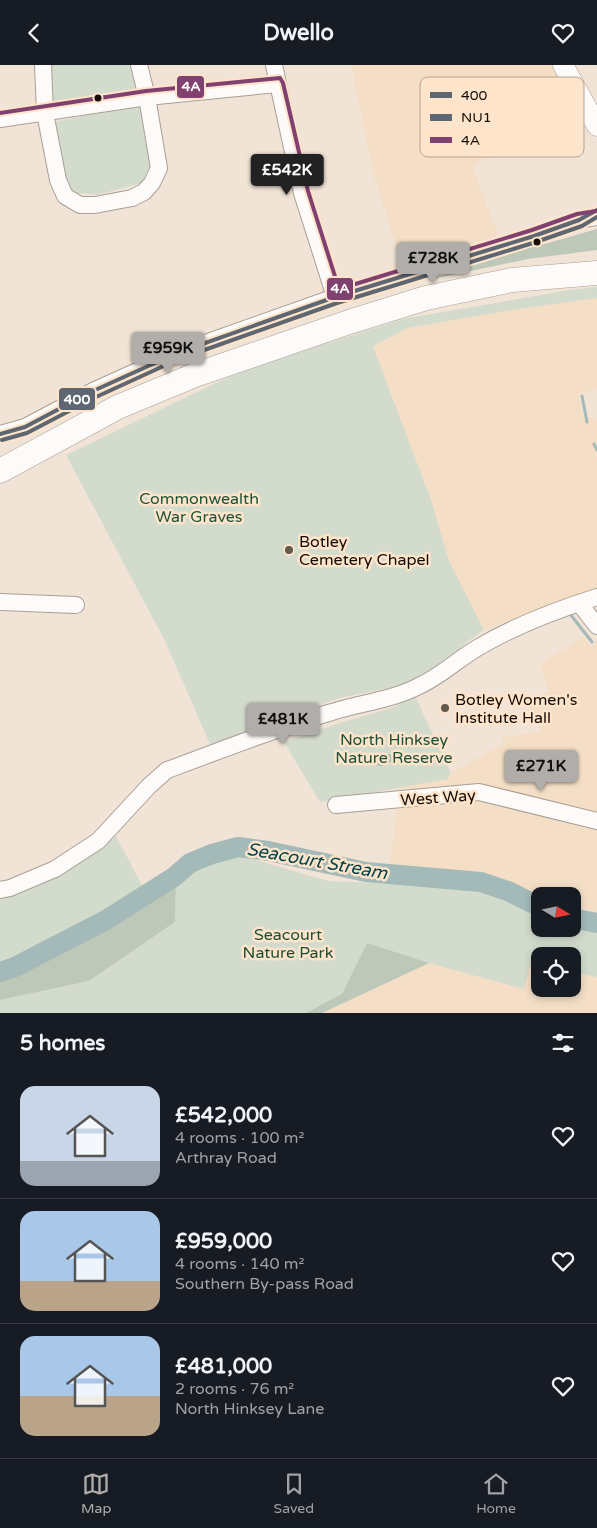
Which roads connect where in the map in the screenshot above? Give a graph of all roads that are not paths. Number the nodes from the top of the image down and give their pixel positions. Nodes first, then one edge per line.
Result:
1 (43, 65) edge
2 (138, 65) edge
3 (274, 65) edge
4 (563, 65) edge
5 (577, 65) edge
6 (570, 77) edge
7 (583, 77) edge
8 (584, 78) edge
9 (277, 84) junction
10 (147, 97) junction
11 (597, 102) edge
12 (584, 103) edge
13 (45, 113) junction
14 (0, 119) edge
15 (597, 127) edge
16 (597, 210) edge
17 (597, 217) edge
18 (579, 220) junction
19 (597, 258) edge
20 (597, 273) edge
21 (335, 297) junction
22 (0, 434) edge
23 (0, 455) edge
24 (0, 471) edge
25 (597, 597) edge
26 (0, 601) edge
27 (580, 603) junction
28 (76, 605) dead end
29 (597, 626) edge
30 (336, 805) dead end
31 (597, 821) edge
32 (3, 885) edge

1 - 13 street
2 - 10 street
3 - 9 street
4 - 6 main road
5 - 7 main road
8 - 11 main road
9 - 10 street
9 - 21 street
10 - 13 street
10 - 13 street
12 - 15 main road
13 - 14 street
16 - 18 street
17 - 18 street
18 - 21 street
19 - 23 highway
20 - 24 highway
21 - 22 street
25 - 27 street
26 - 28 street
27 - 29 street
27 - 32 street
30 - 31 street, West Way

